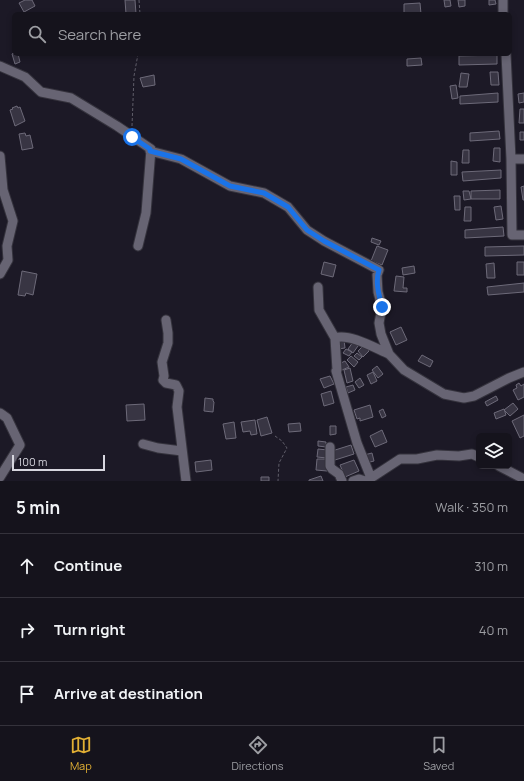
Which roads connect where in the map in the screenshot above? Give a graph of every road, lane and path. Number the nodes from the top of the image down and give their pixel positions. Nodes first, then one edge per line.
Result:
1 (139, 0) edge
2 (502, 0) edge
3 (140, 12) edge
4 (503, 12) edge
5 (138, 56) edge
6 (506, 56) edge
7 (0, 66) edge
8 (132, 137) junction
9 (150, 151) junction
10 (0, 156) edge
11 (524, 159) edge
12 (511, 160) junction
13 (524, 235) edge
14 (138, 246) dead end
15 (0, 274) edge
16 (318, 287) dead end
17 (166, 320) dead end
18 (335, 338) junction
19 (389, 354) junction
20 (524, 372) edge
21 (0, 413) edge
22 (275, 436) dead end
23 (143, 444) dead end
24 (330, 447) dead end
25 (182, 451) junction
26 (476, 456) edge
27 (505, 469) edge
28 (0, 477) edge
29 (524, 479) edge
30 (369, 480) edge
31 (186, 481) edge
32 (278, 481) edge
33 (342, 481) edge
34 (353, 481) edge

1 - 3 path
2 - 4 street
5 - 8 path
6 - 12 street
7 - 8 street
8 - 9 street
9 - 14 street
9 - 19 street
10 - 15 street
11 - 12 street
12 - 13 street
16 - 18 street
17 - 25 street
18 - 19 street
18 - 30 street
19 - 20 street
21 - 28 street
22 - 32 path
23 - 25 street
24 - 33 street
25 - 31 street
26 - 30 street
27 - 29 street
30 - 34 street

